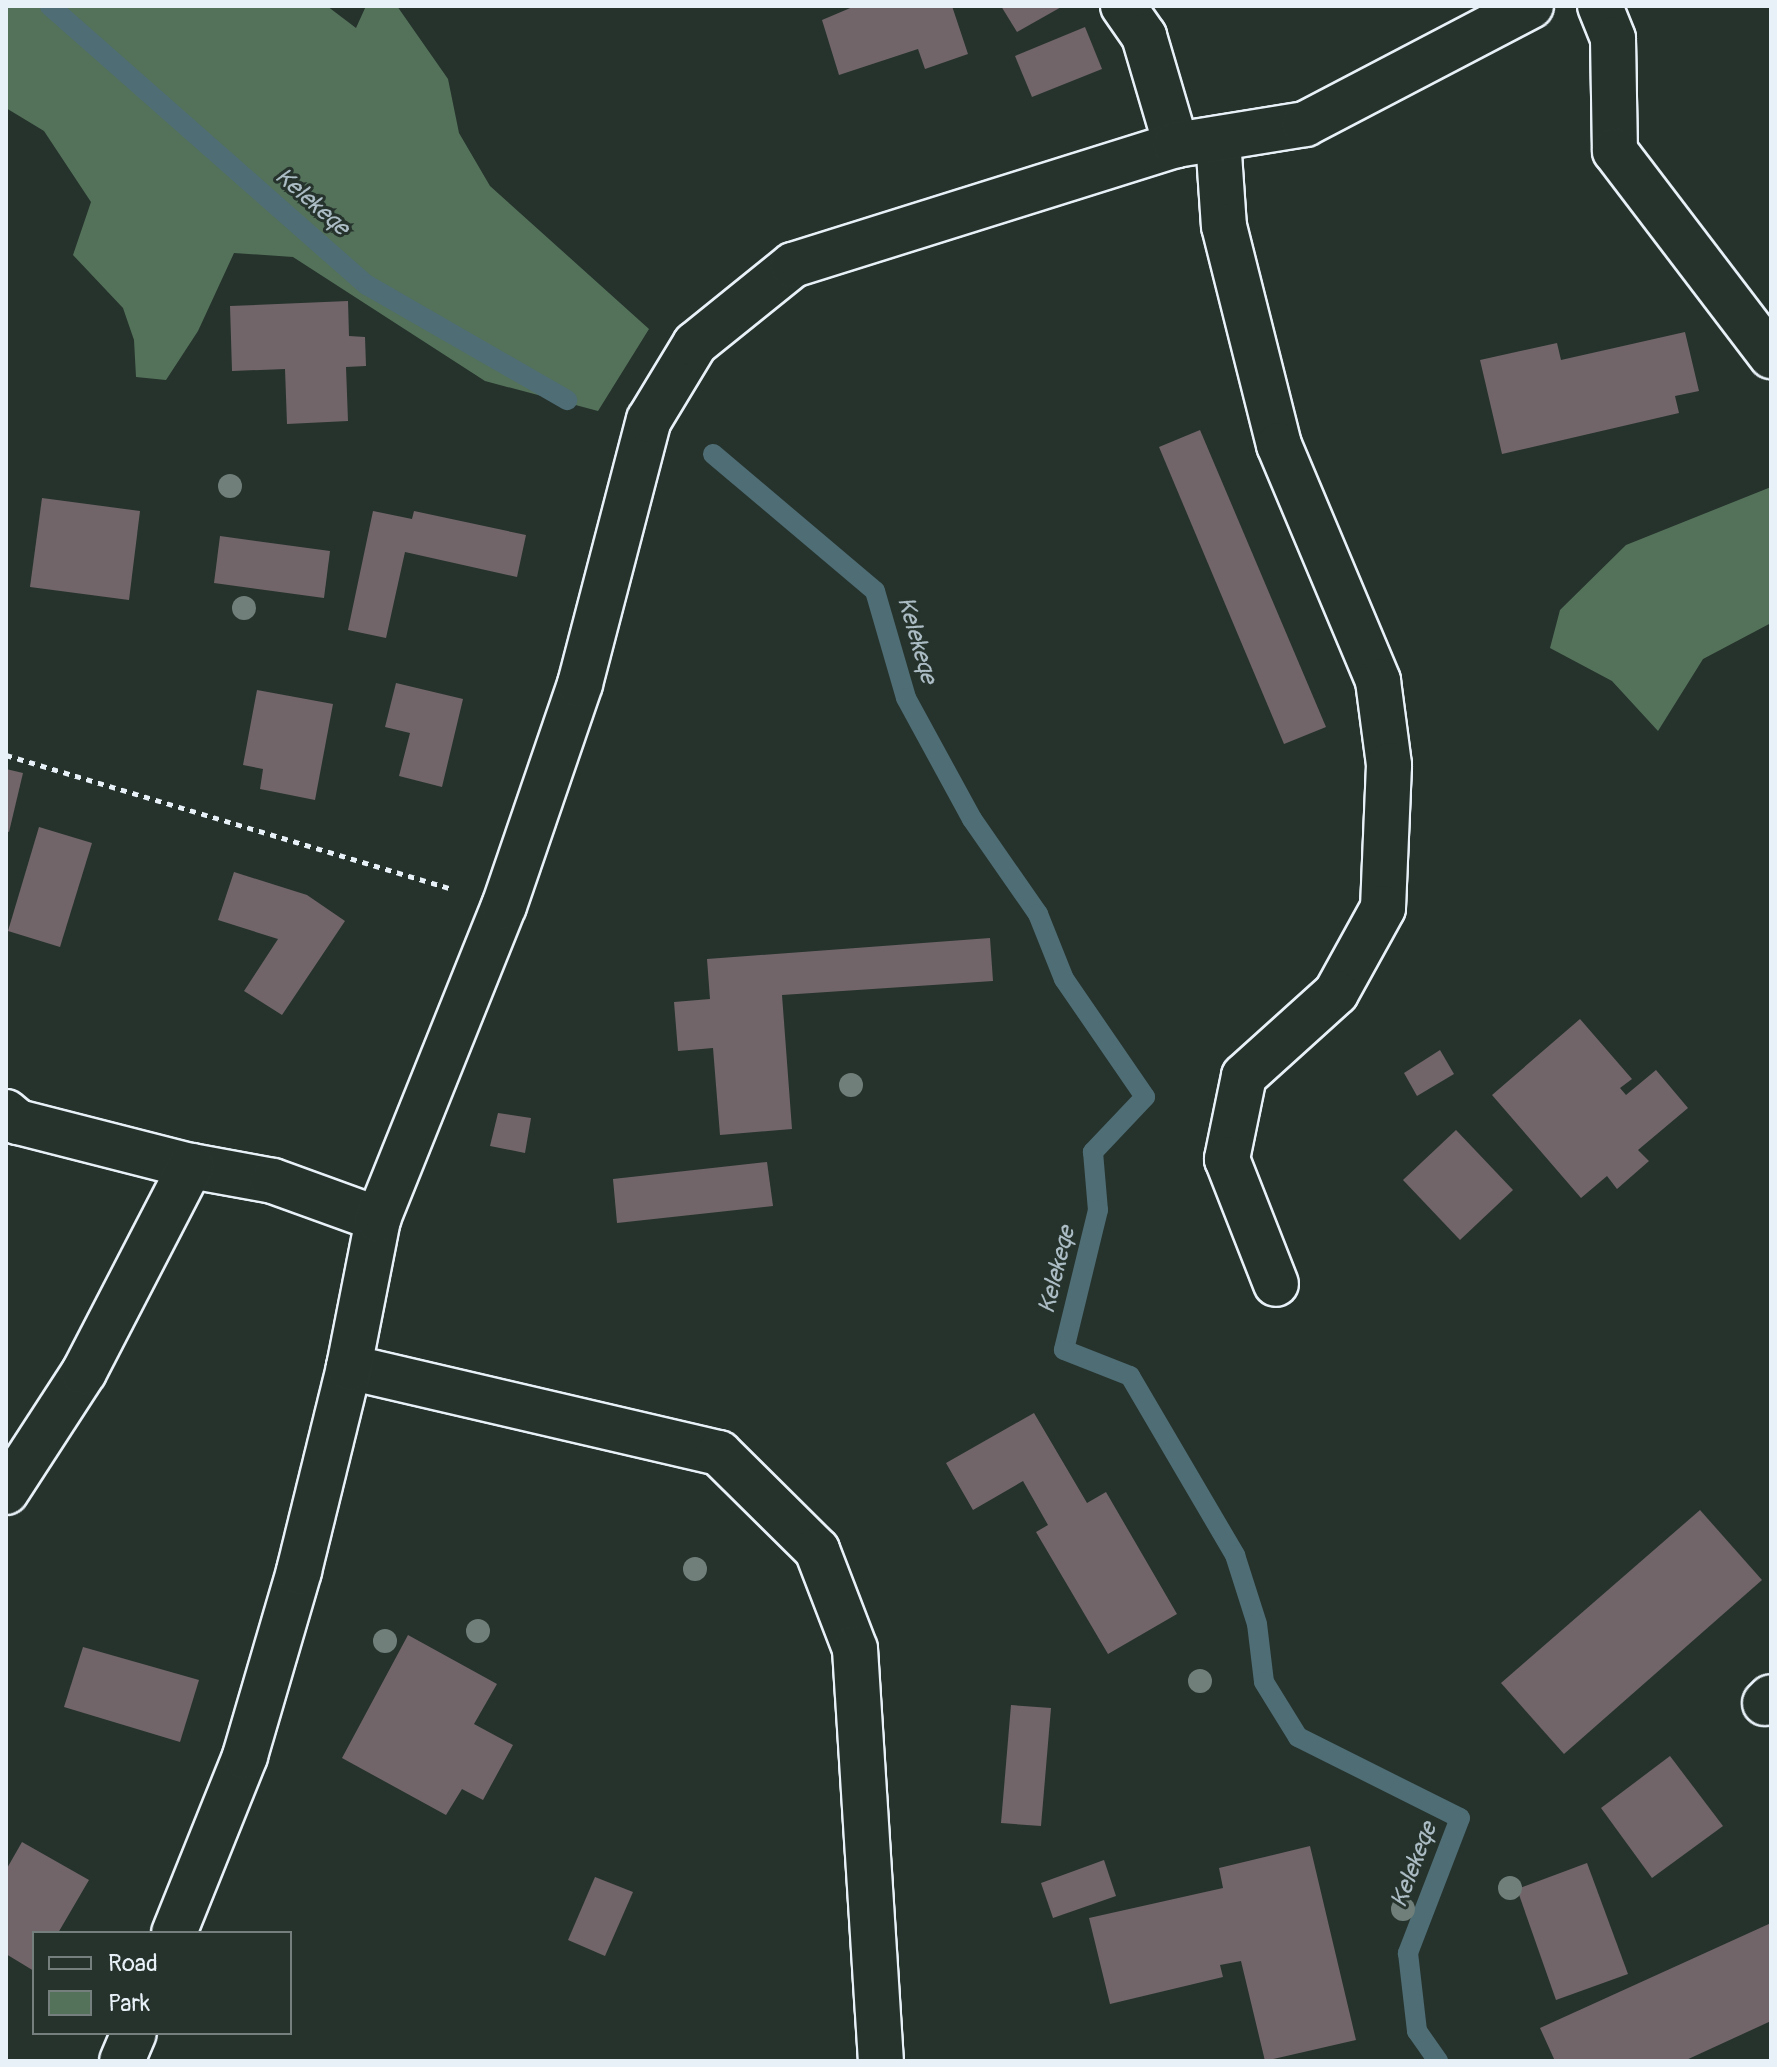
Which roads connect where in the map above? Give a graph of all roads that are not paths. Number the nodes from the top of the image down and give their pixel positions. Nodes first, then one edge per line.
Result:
1 (1123, 6) edge
2 (1531, 6) edge
3 (1600, 6) edge
4 (1218, 139) junction
5 (1176, 145) junction
6 (1771, 356) edge
7 (6, 1112) edge
8 (191, 1166) junction
9 (378, 1219) junction
10 (1276, 1284) dead end
11 (349, 1367) junction
12 (6, 1492) edge
13 (175, 1931) edge
14 (133, 2035) edge
15 (122, 2061) edge
16 (881, 2061) edge

1 - 5 street
2 - 4 street
3 - 6 street
4 - 5 street
4 - 10 street
5 - 9 street
7 - 8 street
8 - 9 street
8 - 12 street
9 - 11 street
11 - 13 street
11 - 16 street
14 - 15 street

